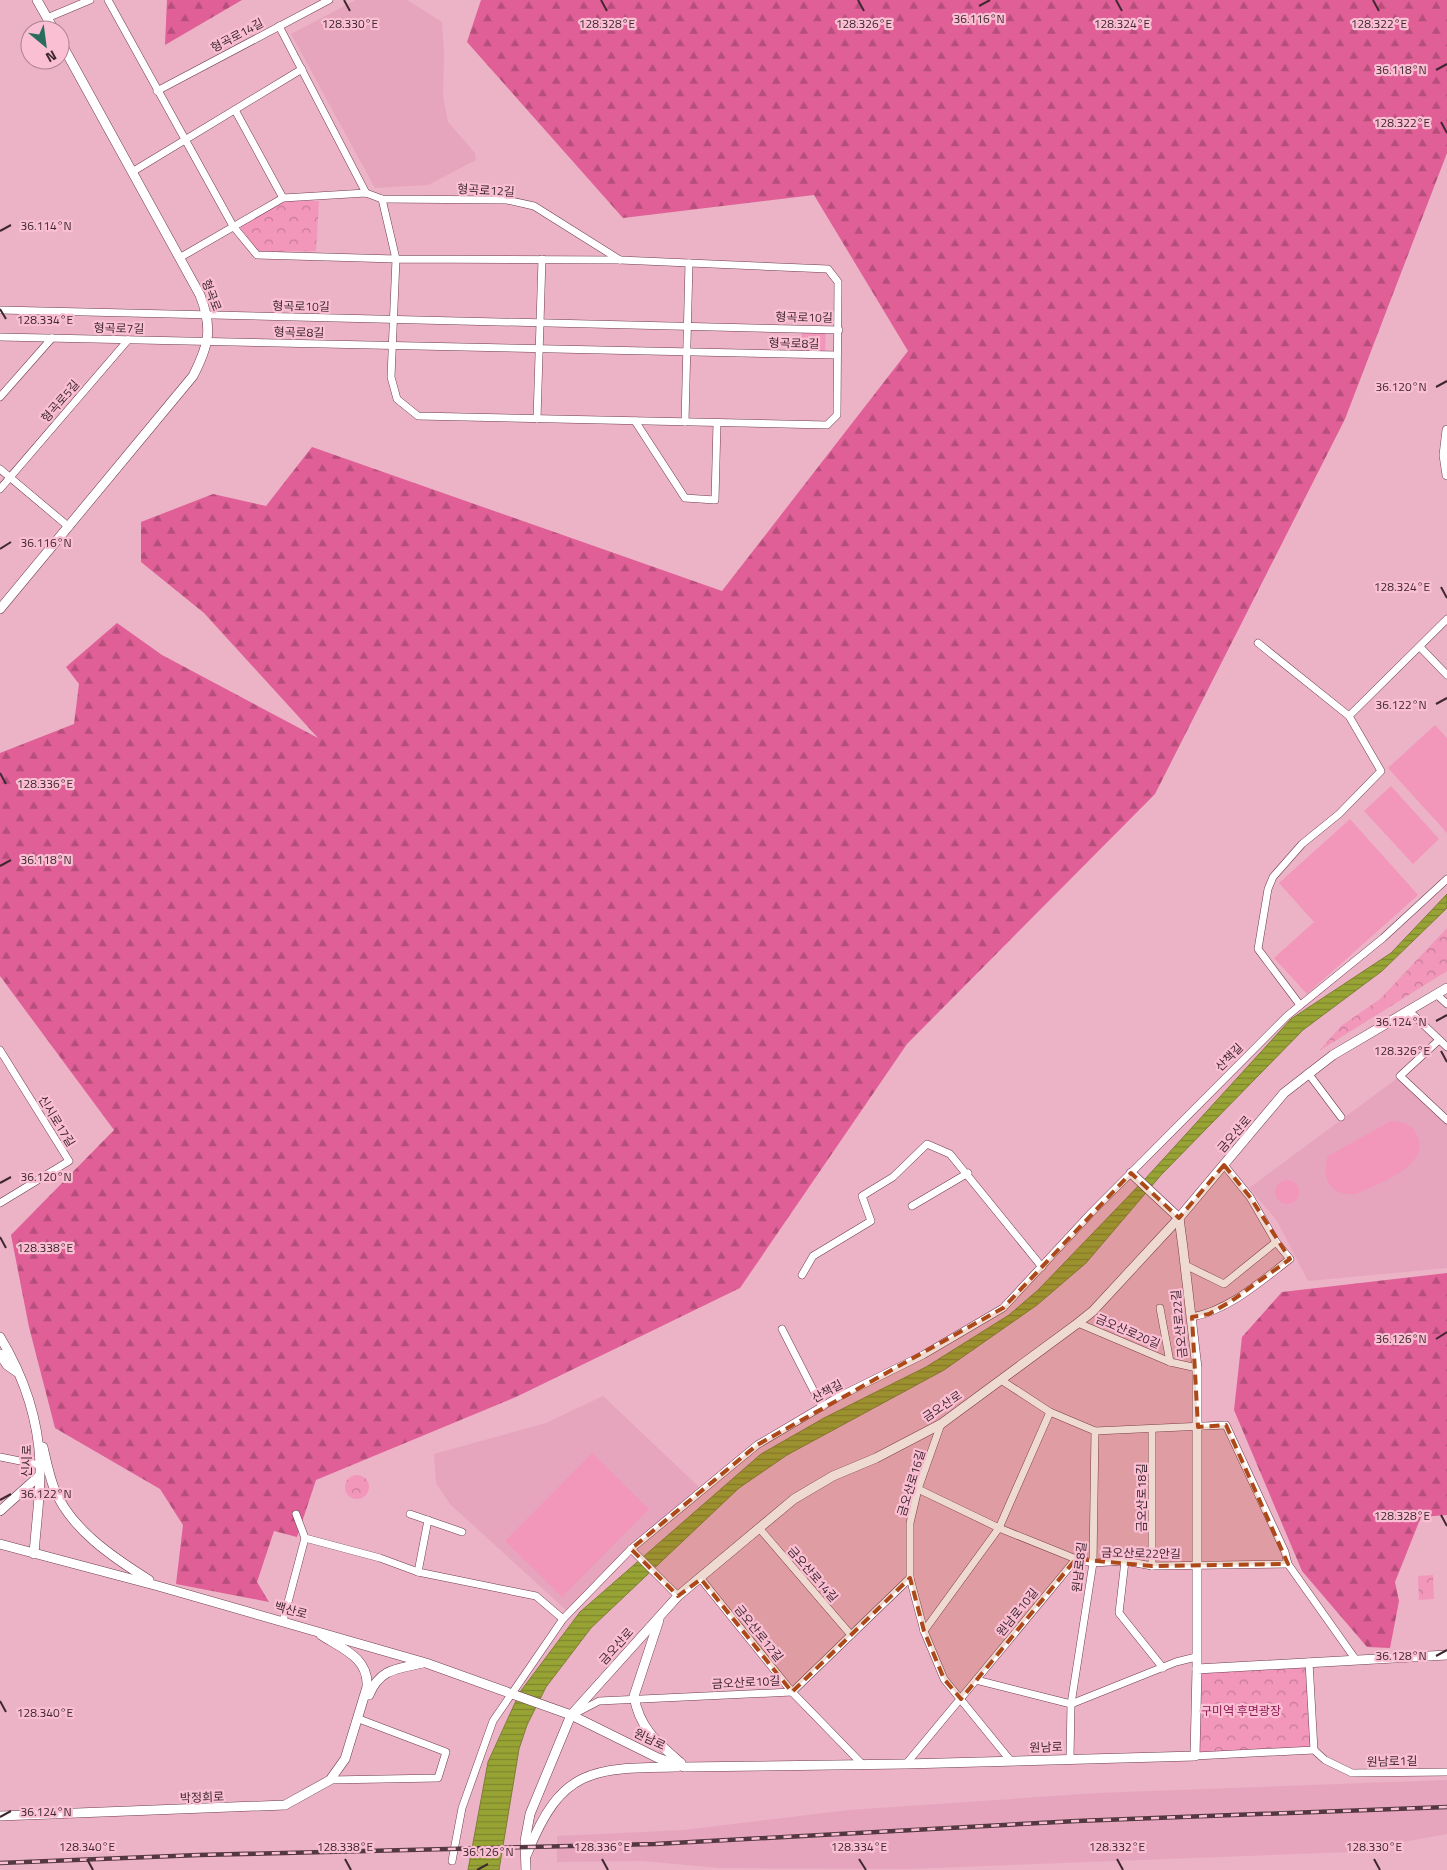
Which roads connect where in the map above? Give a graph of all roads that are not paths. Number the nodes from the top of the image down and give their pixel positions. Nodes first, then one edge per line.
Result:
1 (37, 0) edge
2 (90, 0) edge
3 (108, 0) edge
4 (328, 0) edge
5 (47, 18) joint
6 (279, 26) junction
7 (70, 59) edge
8 (302, 69) junction
9 (157, 91) junction
10 (235, 110) junction
11 (184, 140) junction
12 (132, 172) junction
13 (366, 193) junction
14 (283, 198) junction
15 (382, 199) junction
16 (233, 226) junction
17 (180, 257) junction
18 (542, 259) junction
19 (396, 260) junction
20 (620, 260) junction
21 (689, 263) junction
22 (0, 310) edge
23 (208, 315) junction
24 (393, 319) junction
25 (540, 322) junction
26 (687, 326) junction
27 (838, 330) junction
28 (0, 337) edge
29 (52, 338) junction
30 (128, 340) junction
31 (207, 342) junction
32 (391, 346) junction
33 (539, 349) junction
34 (687, 352) junction
35 (837, 355) junction
36 (0, 396) edge
37 (537, 419) junction
38 (635, 421) junction
39 (685, 422) junction
40 (717, 423) junction
41 (1447, 430) edge
42 (0, 469) edge
43 (1447, 475) edge
44 (10, 477) junction
45 (0, 488) edge
46 (69, 527) junction
47 (0, 609) edge
48 (1447, 619) edge
49 (1258, 643) dead end
50 (1420, 647) junction
51 (1447, 675) edge
52 (1349, 716) junction
53 (1447, 879) edge
54 (1447, 988) edge
55 (1436, 994) junction
56 (1447, 1004) edge
57 (1300, 1005) junction
58 (1408, 1010) junction
59 (1439, 1040) junction
60 (1447, 1047) edge
61 (0, 1050) edge
62 (1308, 1073) junction
63 (1341, 1117) dead end
64 (1447, 1120) edge
65 (1224, 1165) junction
66 (968, 1173) junction
67 (1131, 1173) junction
68 (0, 1203) edge
69 (912, 1206) dead end
70 (1179, 1218) junction
71 (1276, 1242) junction
72 (1185, 1265) junction
73 (1042, 1266) junction
74 (802, 1275) dead end
75 (1160, 1308) dead end
76 (1192, 1317) junction
77 (1078, 1322) junction
78 (782, 1329) dead end
79 (0, 1337) edge
80 (0, 1354) edge
81 (1170, 1362) junction
82 (1197, 1368) junction
83 (17, 1372) junction
84 (1001, 1380) junction
85 (822, 1407) junction
86 (1050, 1412) junction
87 (941, 1424) junction
88 (1198, 1427) junction
89 (37, 1428) junction
90 (1152, 1430) junction
91 (1095, 1431) junction
92 (0, 1458) edge
93 (40, 1465) junction
94 (39, 1476) junction
95 (918, 1489) junction
96 (0, 1511) edge
97 (296, 1514) dead end
98 (410, 1514) dead end
99 (428, 1520) junction
100 (758, 1528) junction
101 (999, 1528) junction
102 (462, 1532) dead end
103 (305, 1538) junction
104 (0, 1544) edge
105 (631, 1548) junction
106 (34, 1554) junction
107 (1076, 1559) junction
108 (1125, 1561) junction
109 (1093, 1563) junction
110 (1198, 1564) junction
111 (1288, 1564) junction
112 (1152, 1566) junction
113 (418, 1572) junction
114 (910, 1578) junction
115 (701, 1579) junction
116 (158, 1586) junction
117 (678, 1596) junction
118 (660, 1615) junction
119 (563, 1619) junction
120 (283, 1622) junction
121 (313, 1629) junction
122 (924, 1631) junction
123 (852, 1635) junction
124 (1447, 1655) edge
125 (1196, 1657) junction
126 (1356, 1660) junction
127 (1309, 1662) junction
128 (426, 1663) junction
129 (1163, 1668) junction
130 (1197, 1669) junction
131 (976, 1680) junction
132 (792, 1692) junction
133 (510, 1694) junction
134 (635, 1699) junction
135 (961, 1699) junction
136 (1071, 1704) junction
137 (571, 1715) junction
138 (359, 1719) junction
139 (1314, 1750) junction
140 (1195, 1756) junction
141 (1070, 1758) junction
142 (1010, 1760) junction
143 (906, 1764) junction
144 (863, 1765) junction
145 (684, 1767) junction
146 (1447, 1772) edge
147 (330, 1780) junction
148 (0, 1816) edge
149 (525, 1858) junction
150 (452, 1861) dead end
151 (526, 1870) edge

1 - 5 street
2 - 5 street
3 - 9 street
4 - 6 street, 형곡로14길
6 - 8 street
6 - 9 street, 형곡로14길
7 - 12 street, 형곡로
8 - 10 street
8 - 13 street
9 - 11 street
10 - 11 street
10 - 14 street
11 - 12 street
11 - 16 street
12 - 17 street, 형곡로
13 - 14 street, 형곡로12길
13 - 15 street, 형곡로12길
14 - 16 street, 형곡로12길
15 - 19 street
15 - 20 street, 형곡로12길
16 - 17 street, 형곡로12길
16 - 19 street
17 - 23 street, 형곡로
18 - 19 street, 형곡로10길
18 - 20 street, 형곡로10길
18 - 25 street
19 - 24 street
20 - 21 street, 형곡로10길
21 - 26 street
21 - 27 street, 형곡로10길
22 - 23 street, 형곡로10길
23 - 24 street, 형곡로10길
23 - 31 street, 형곡로
24 - 25 street, 형곡로10길
24 - 32 street
25 - 26 street, 형곡로10길
25 - 33 street
26 - 27 street, 형곡로10길
26 - 34 street
27 - 35 street
28 - 29 street, 형곡로7길
29 - 30 street, 형곡로7길
29 - 36 street
30 - 31 street, 형곡로7길
30 - 44 street, 형곡로5길
31 - 32 street, 형곡로8길
31 - 46 street, 형곡로
32 - 33 street, 형곡로8길
32 - 37 street, 형곡로8길
33 - 34 street, 형곡로8길
33 - 37 street
34 - 35 street, 형곡로8길
34 - 39 street
35 - 40 street, 형곡로8길
37 - 38 street, 형곡로8길
38 - 39 street, 형곡로8길
38 - 40 street
39 - 40 street, 형곡로8길
41 - 43 street
42 - 44 street
44 - 45 street, 형곡로5길
44 - 46 street
46 - 47 street, 형곡로
48 - 50 street
49 - 52 street
50 - 51 street
50 - 52 street
52 - 57 street
53 - 57 street, 산책길
54 - 55 street, 금오산로
55 - 56 street
55 - 58 street, 금오산로
57 - 67 street, 산책길
58 - 59 street
58 - 62 street, 금오산로
59 - 60 street
59 - 64 street
61 - 68 street, 신시로17길
62 - 63 street
62 - 65 street, 금오산로
65 - 70 street, 금오산로
65 - 71 street
66 - 69 street
66 - 73 street
66 - 74 street
67 - 70 street
67 - 73 street, 산책길
70 - 72 street, 금오산로22길
70 - 77 street, 금오산로
71 - 72 street
71 - 76 street
72 - 76 street, 금오산로22길
73 - 85 street, 산책길
75 - 81 street
76 - 82 street, 금오산로22길
77 - 81 street, 금오산로20길
77 - 84 street, 금오산로
78 - 85 street
79 - 83 street, 신시로
80 - 83 street, 신시로
81 - 82 street, 금오산로20길
82 - 88 street, 금오산로22길
83 - 89 street, 신시로
84 - 86 street
84 - 87 street, 금오산로
85 - 105 street, 산책길
86 - 91 street
86 - 101 street
87 - 95 street, 금오산로16길
87 - 100 street, 금오산로
88 - 90 street
88 - 110 street, 금오산로22길
88 - 111 street
89 - 93 street, 신시로
89 - 116 street
90 - 91 street
90 - 112 street, 금오산로18길
91 - 109 street, 원남로8길
92 - 93 street
93 - 94 street, 신시로
94 - 96 street
94 - 106 street, 신시로
95 - 101 street, 금오산로22안길
95 - 114 street, 금오산로16길
97 - 103 street
98 - 99 street
99 - 102 street
99 - 113 street
100 - 115 street, 금오산로
100 - 123 street, 금오산로14길
101 - 107 street, 금오산로22안길
101 - 122 street
103 - 113 street
103 - 120 street
104 - 106 street, 백산로
105 - 117 street
105 - 119 street, 산책길
106 - 116 street, 백산로
107 - 109 street, 금오산로22안길
107 - 131 street, 원남로10길
108 - 109 street, 금오산로22안길
108 - 112 street, 금오산로22안길
108 - 129 street
109 - 136 street, 원남로8길
110 - 111 street
110 - 112 street, 금오산로22안길
110 - 125 street, 금오산로22길
111 - 126 street
113 - 119 street
114 - 122 street, 금오산로16길
114 - 123 street, 금오산로10길
115 - 117 street, 금오산로
115 - 132 street, 금오산로12길
116 - 120 street, 백산로
117 - 118 street, 금오산로
118 - 134 street
118 - 137 street, 금오산로
119 - 133 street, 산책길
120 - 121 street, 백산로
121 - 128 street, 백산로
121 - 138 street
122 - 135 street, 금오산로16길
123 - 132 street, 금오산로10길
124 - 126 street
125 - 129 street
125 - 130 street, 금오산로22길
126 - 127 street
127 - 130 street
127 - 139 street
128 - 133 street, 백산로
128 - 138 street
129 - 136 street
130 - 140 street
131 - 135 street
131 - 136 street
132 - 134 street, 금오산로10길
132 - 144 street, 금오산로12길
133 - 137 street, 백산로
133 - 150 street, 산책길
134 - 137 street, 금오산로10길
134 - 145 street
135 - 142 street, 금오산로16길
135 - 143 street
136 - 141 street, 원남로8길
137 - 145 street, 원남로
137 - 149 street, 금오산로
138 - 147 street, 박정희로
138 - 147 street
139 - 140 street
139 - 146 street, 원남로1길
140 - 141 street, 원남로
141 - 142 street, 원남로
142 - 143 street, 원남로
143 - 144 street, 원남로
144 - 145 street, 원남로
145 - 149 street
147 - 148 street, 박정희로
149 - 151 street, 금오산로

